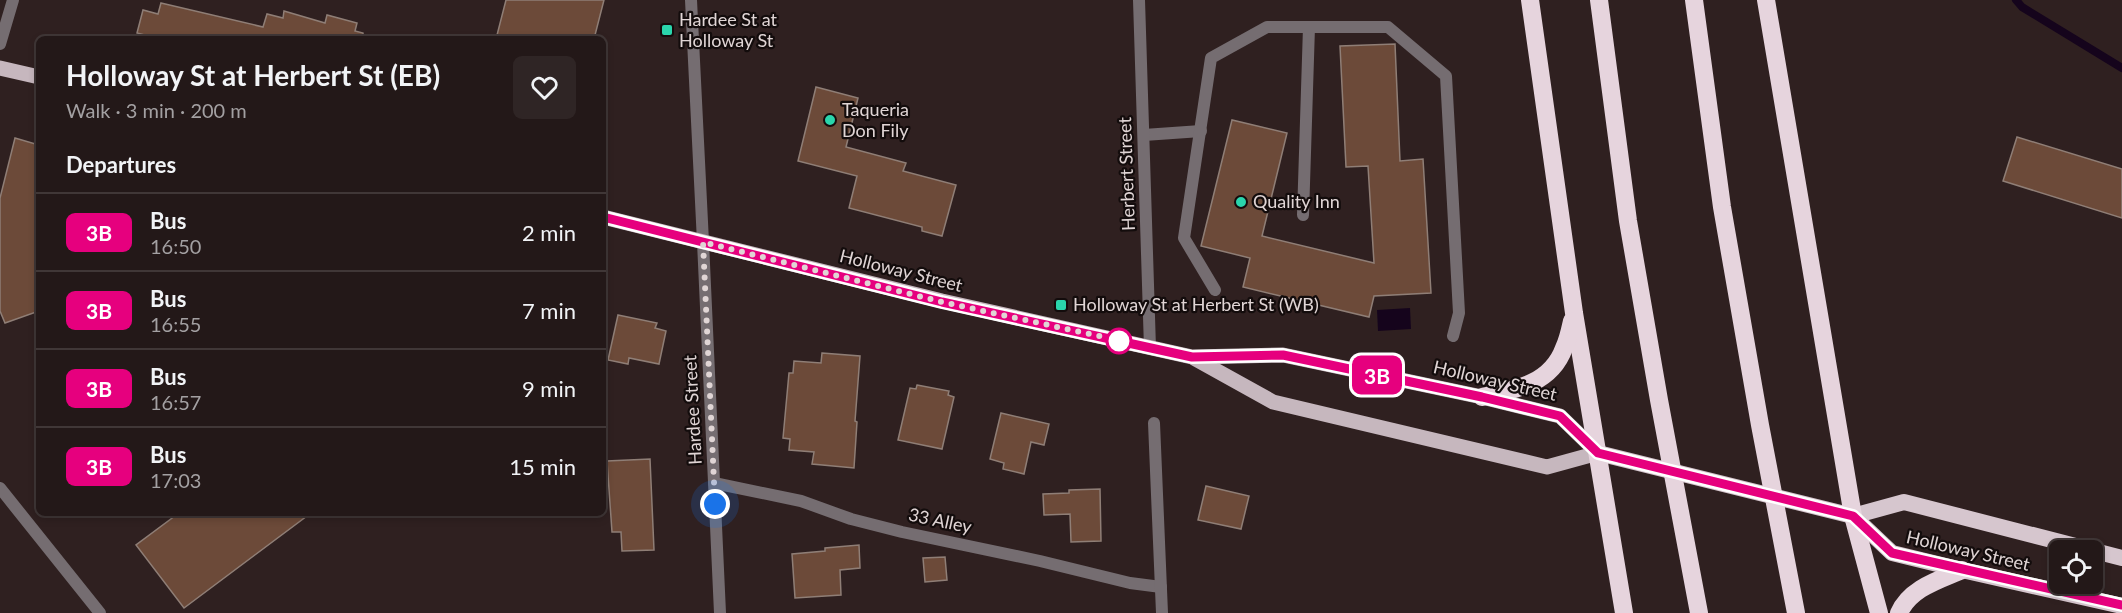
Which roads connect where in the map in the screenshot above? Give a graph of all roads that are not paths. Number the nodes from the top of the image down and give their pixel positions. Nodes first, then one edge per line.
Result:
1 (13, 0) edge
2 (692, 0) edge
3 (1139, 0) edge
4 (1530, 0) edge
5 (1599, 0) edge
6 (1694, 0) edge
7 (1766, 0) edge
8 (1309, 27) junction
9 (0, 44) edge
10 (0, 68) edge
11 (36, 76) edge
12 (1201, 131) junction
13 (1144, 135) junction
14 (1303, 215) dead end
15 (606, 218) edge
16 (703, 242) junction
17 (1215, 290) dead end
18 (1574, 313) junction
19 (1453, 336) dead end
20 (1150, 348) junction
21 (1192, 357) junction
22 (1482, 397) junction
23 (1154, 423) dead end
24 (1598, 453) junction
25 (714, 483) junction
26 (0, 488) edge
27 (1853, 516) junction
28 (2122, 558) edge
29 (1962, 570) junction
30 (1161, 587) junction
31 (2122, 606) edge
32 (100, 613) edge
33 (720, 613) edge
34 (1162, 613) edge
35 (1624, 613) edge
36 (1699, 613) edge
37 (1796, 613) edge
38 (1879, 613) edge
39 (1899, 613) edge

1 - 9 street
2 - 16 street, Hardee Street
3 - 13 street, Herbert Street
4 - 18 highway
5 - 36 highway
6 - 37 highway
7 - 27 highway
8 - 12 street
8 - 14 street
8 - 19 street
10 - 11 main road
12 - 13 street
12 - 17 street
13 - 20 street, Herbert Street
15 - 16 main road, Holloway Street
16 - 20 main road, Holloway Street
16 - 25 street, Hardee Street
18 - 22 highway
18 - 24 highway
20 - 21 main road, Holloway Street
21 - 22 main road, Holloway Street
21 - 24 main road, Holloway Street
22 - 24 main road, Holloway Street
23 - 30 street
24 - 27 highway, Holloway Street
24 - 35 highway
25 - 30 street, 33 Alley
25 - 33 street, Hardee Street
26 - 32 street
27 - 28 highway, Holloway Street
27 - 29 highway, Holloway Street
27 - 38 highway
29 - 31 highway, Holloway Street
29 - 39 highway
30 - 34 street

